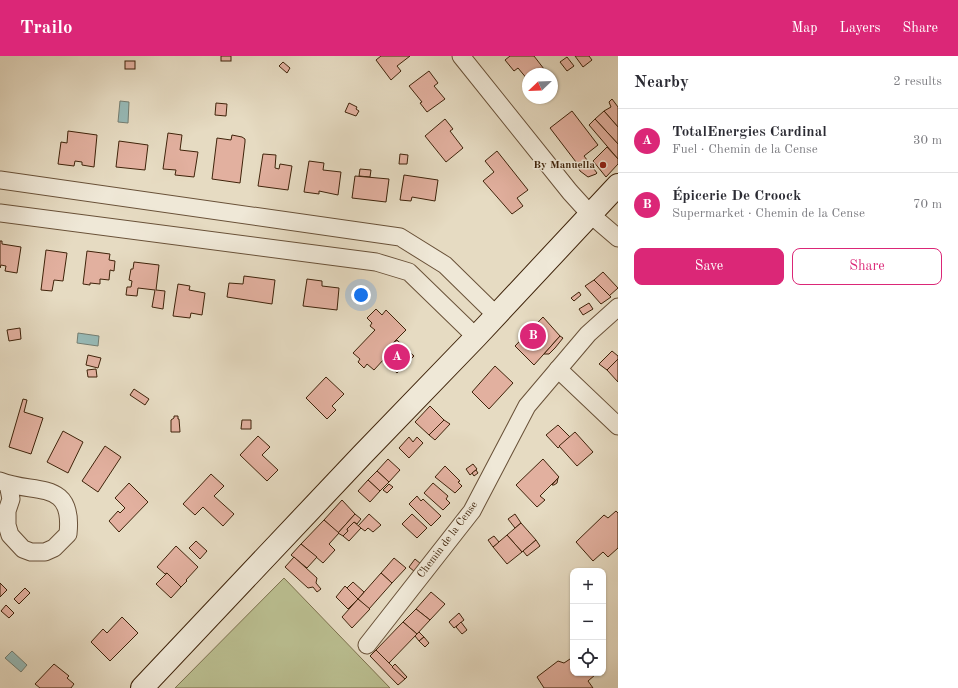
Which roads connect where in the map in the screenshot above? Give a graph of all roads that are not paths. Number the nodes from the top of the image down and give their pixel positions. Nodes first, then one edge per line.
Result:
1 (461, 56) edge
2 (0, 180) edge
3 (618, 184) edge
4 (0, 213) edge
5 (590, 214) junction
6 (618, 238) edge
7 (618, 307) edge
8 (496, 315) junction
9 (476, 337) junction
10 (558, 369) junction
11 (618, 426) edge
12 (4, 482) edge
13 (367, 645) dead end
14 (142, 688) edge

1 - 5 street
2 - 8 street
3 - 5 main road
4 - 9 street
5 - 6 street
5 - 8 main road
7 - 10 street, Chemin de la Cense
8 - 9 main road
9 - 14 main road
10 - 11 street
10 - 13 street, Chemin de la Cense
12 - 12 street

